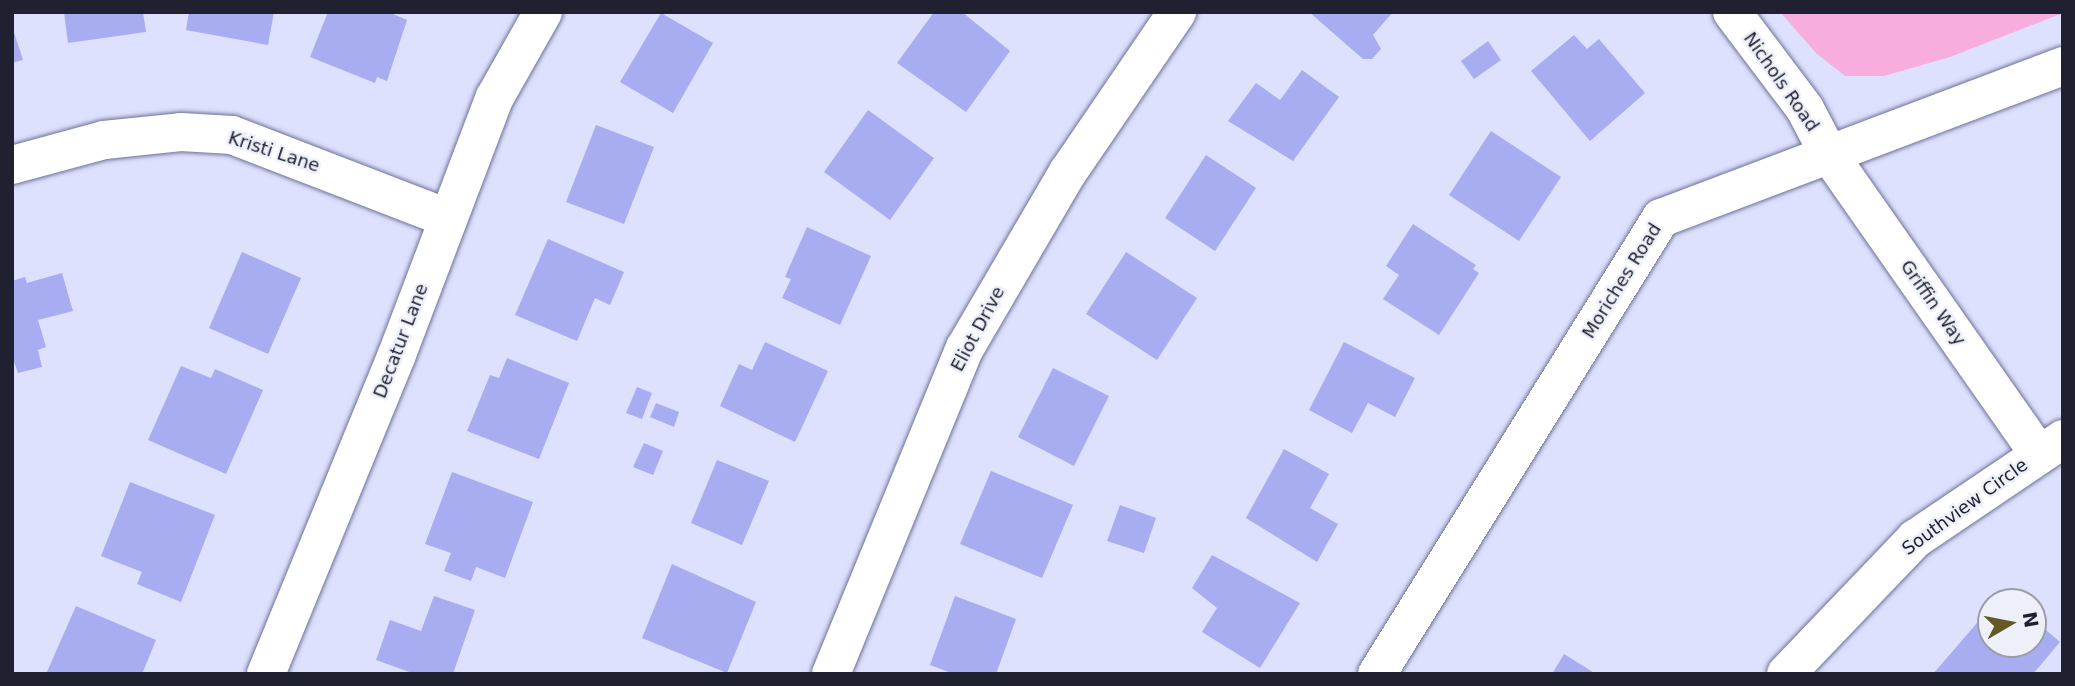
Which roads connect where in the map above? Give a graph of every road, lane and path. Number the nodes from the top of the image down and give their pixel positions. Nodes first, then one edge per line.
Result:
1 (543, 12) edge
2 (1177, 12) edge
3 (1732, 12) edge
4 (2063, 66) edge
5 (1828, 153) junction
6 (12, 165) edge
7 (447, 218) junction
8 (2050, 446) edge
9 (265, 674) edge
10 (831, 674) edge
11 (1377, 674) edge
12 (1786, 674) edge

1 - 7 street, Decatur Lane
2 - 10 street, Eliot Drive
3 - 5 street, Nichols Road
4 - 5 street, Moriches Road
5 - 8 street, Griffin Way
5 - 11 street, Moriches Road
6 - 7 street, Kristi Lane
7 - 9 street, Decatur Lane
8 - 12 street, Southview Circle

